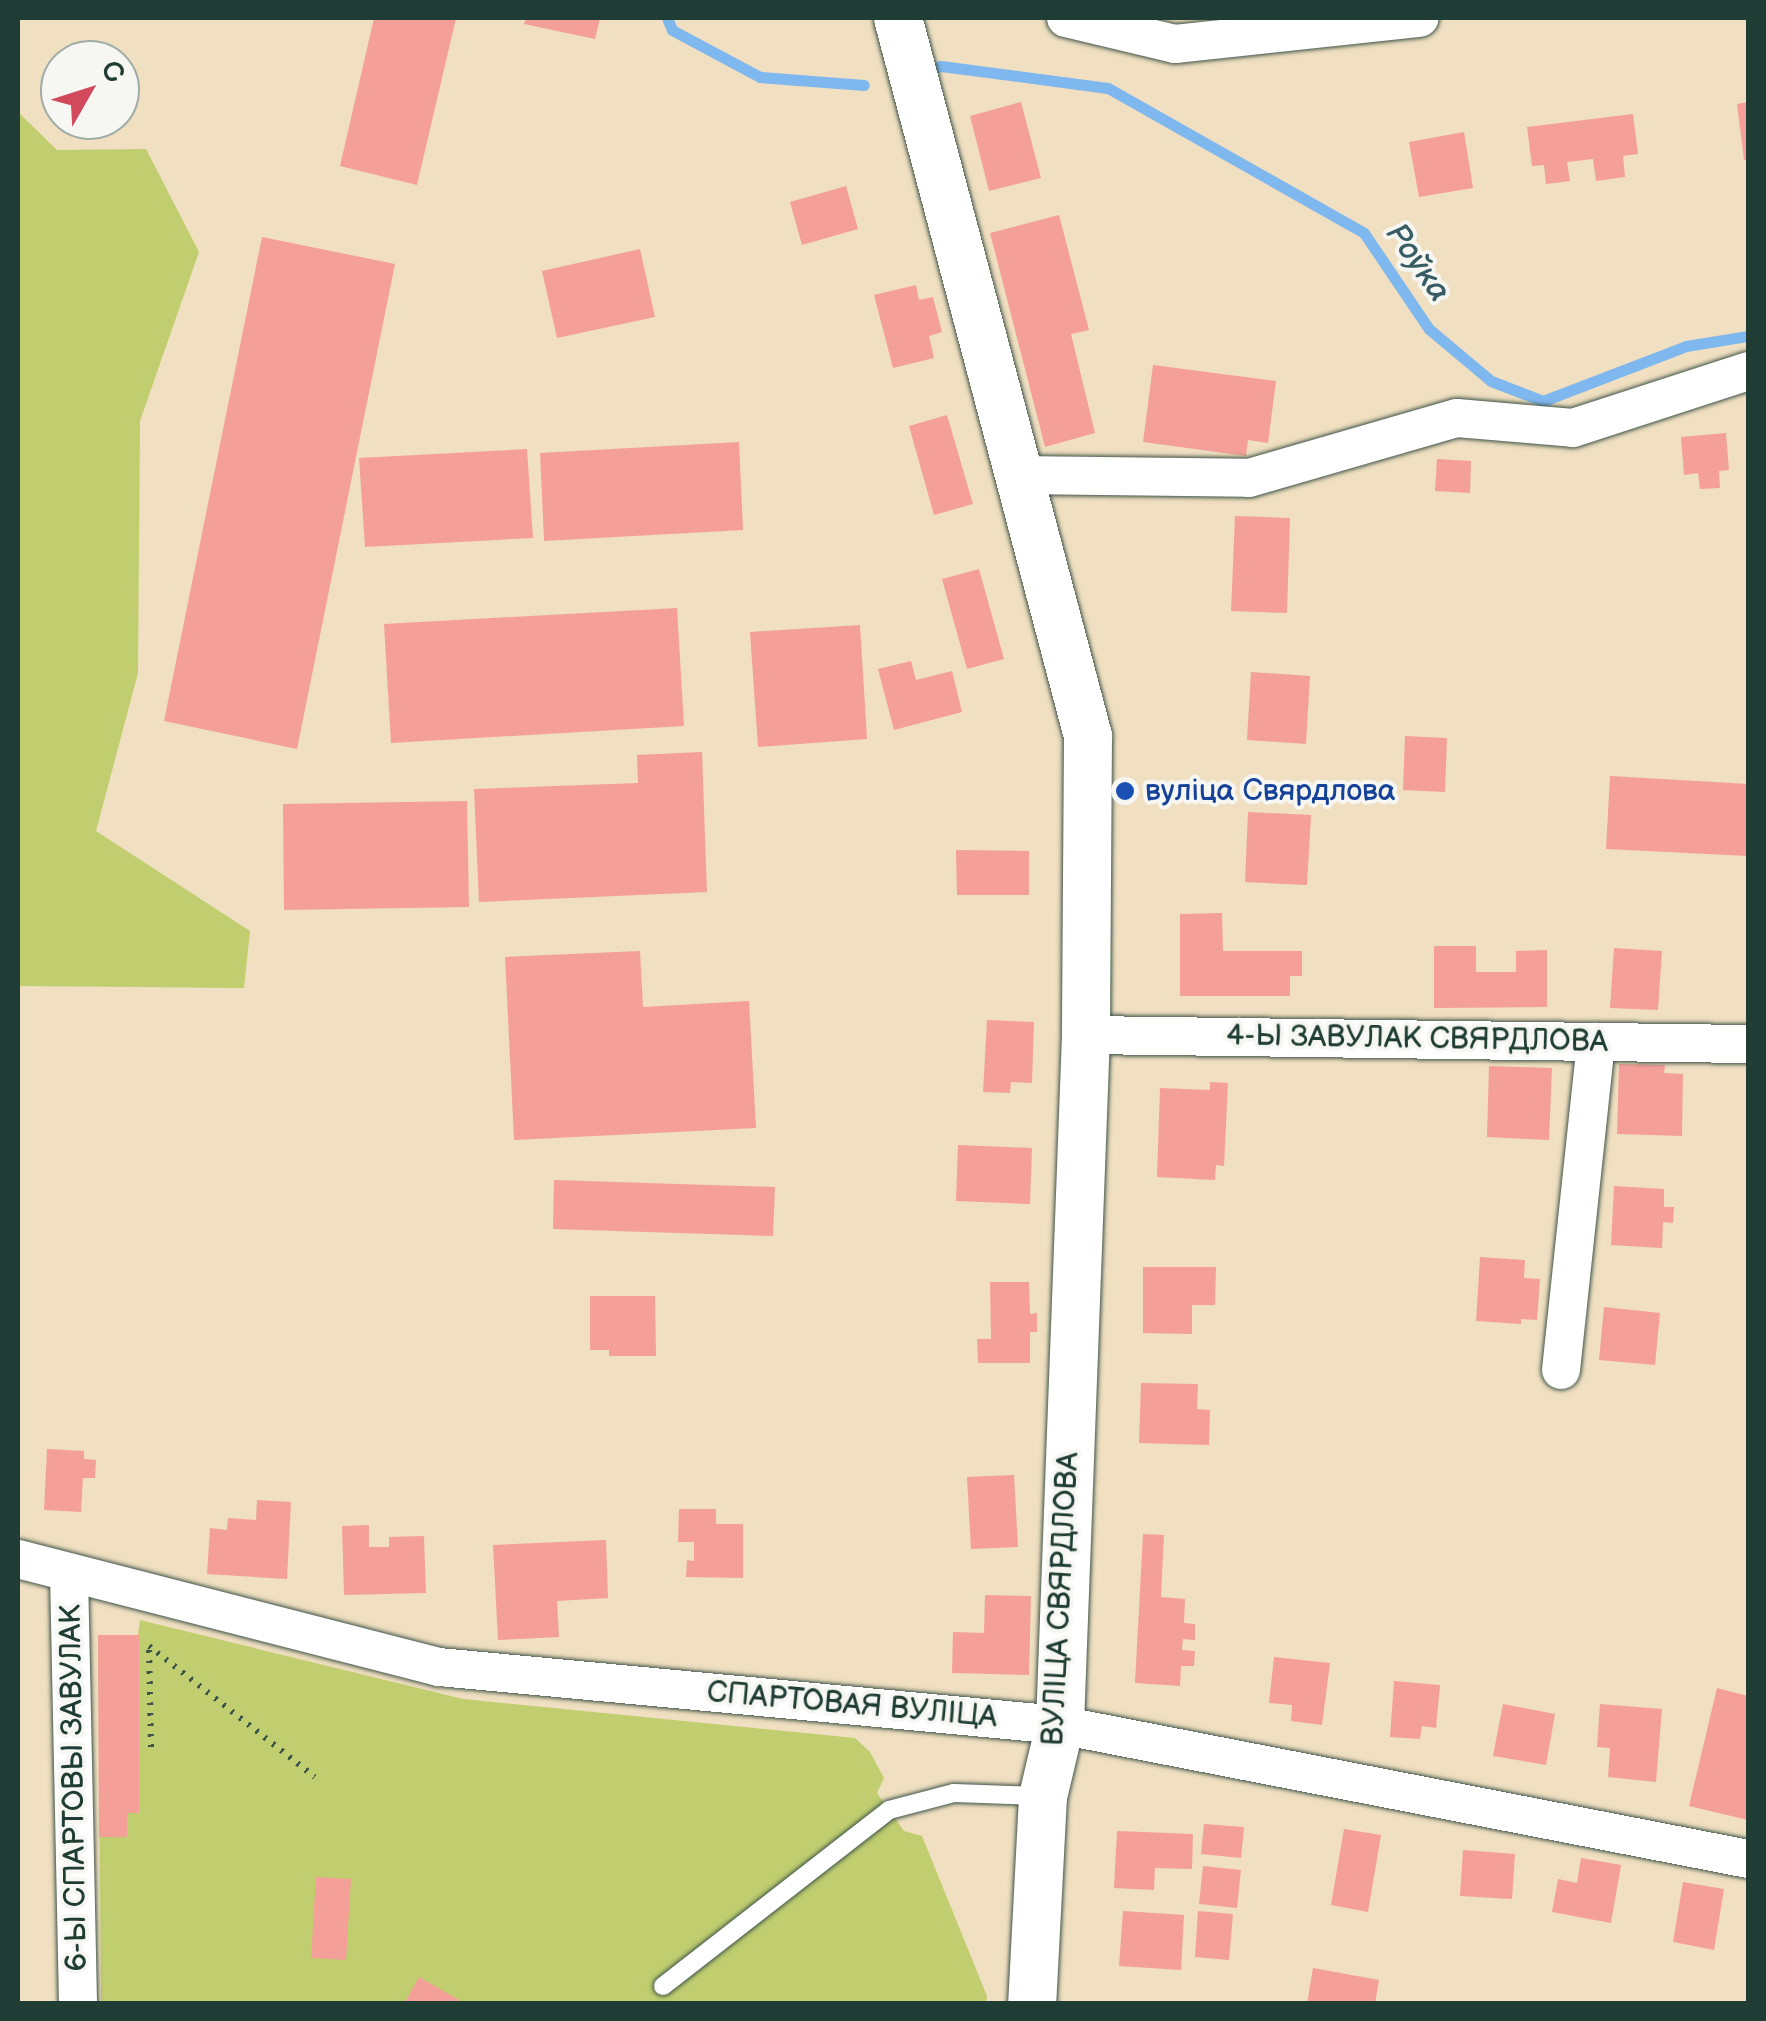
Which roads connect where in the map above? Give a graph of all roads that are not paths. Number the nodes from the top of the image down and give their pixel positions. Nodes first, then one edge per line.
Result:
1 (898, 18) edge
2 (1066, 18) edge
3 (1420, 18) edge
4 (1748, 370) edge
5 (1016, 474) junction
6 (1086, 1035) junction
7 (1596, 1042) junction
8 (1748, 1044) edge
9 (1561, 1370) dead end
10 (18, 1559) edge
11 (69, 1572) junction
12 (1060, 1725) junction
13 (1043, 1797) junction
14 (1748, 1859) edge
15 (663, 1986) dead end
16 (78, 2004) edge
17 (1032, 2004) edge

1 - 5 street, ВУЛІЦА СВЯРДЛОВА
2 - 3 street
4 - 5 street
5 - 6 street, ВУЛІЦА СВЯРДЛОВА
6 - 7 street, 4-Ы ЗАВУЛАК СВЯРДЛОВА
6 - 12 street, ВУЛІЦА СВЯРДЛОВА
7 - 8 street, 4-Ы ЗАВУЛАК СВЯРДЛОВА
7 - 9 street
10 - 11 street, СПАРТОВАЯ ВУЛІЦА
11 - 12 street, СПАРТОВАЯ ВУЛІЦА
11 - 16 street, 6-Ы СПАРТОВЫ ЗАВУЛАК
12 - 13 street, ВУЛІЦА СВЯРДЛОВА
12 - 14 street, СПАРТОВАЯ ВУЛІЦА
13 - 15 lane
13 - 17 street, ВУЛІЦА СВЯРДЛОВА

